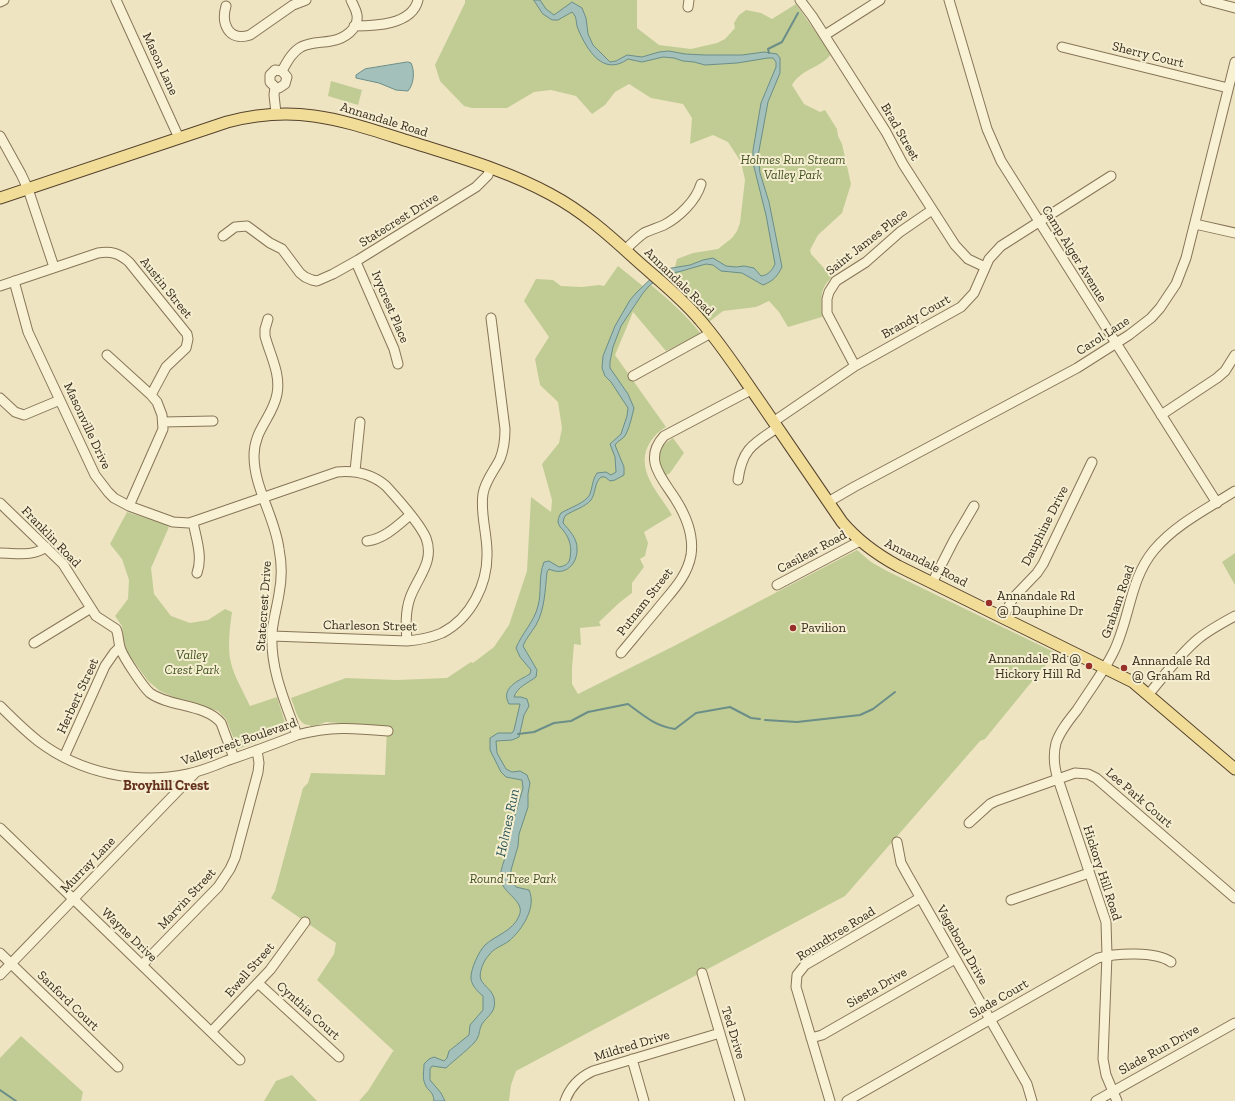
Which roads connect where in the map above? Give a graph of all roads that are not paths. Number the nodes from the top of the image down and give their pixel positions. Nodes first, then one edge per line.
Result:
1 (4, 0) edge
2 (116, 0) edge
3 (306, 0) edge
4 (352, 0) edge
5 (418, 0) edge
6 (800, 0) edge
7 (880, 0) edge
8 (949, 0) edge
9 (1205, 0) edge
10 (0, 2) edge
11 (291, 3) edge
12 (226, 6) dead end
13 (1235, 8) edge
14 (354, 26) junction
15 (825, 35) junction
16 (1062, 48) dead end
17 (1235, 62) edge
18 (282, 71) junction
19 (275, 88) junction
20 (1228, 88) junction
21 (276, 113) junction
22 (0, 136) edge
23 (179, 138) junction
24 (490, 168) junction
25 (1111, 176) dead end
26 (701, 184) dead end
27 (28, 189) junction
28 (0, 198) edge
29 (932, 210) junction
30 (1039, 222) junction
31 (1195, 224) junction
32 (1235, 234) edge
33 (223, 236) dead end
34 (625, 250) junction
35 (356, 262) junction
36 (54, 267) junction
37 (985, 267) junction
38 (14, 281) junction
39 (0, 286) edge
40 (491, 318) dead end
41 (268, 319) dead end
42 (711, 333) junction
43 (1116, 344) junction
44 (107, 355) dead end
45 (1235, 355) edge
46 (398, 364) dead end
47 (855, 366) junction
48 (633, 376) dead end
49 (751, 390) junction
50 (151, 395) junction
51 (0, 398) edge
52 (60, 400) junction
53 (1161, 415) junction
54 (213, 421) dead end
55 (163, 422) junction
56 (360, 422) dead end
57 (775, 425) junction
58 (1092, 462) dead end
59 (354, 471) junction
60 (738, 480) dead end
61 (1235, 491) edge
62 (264, 498) junction
63 (828, 502) junction
64 (0, 503) edge
65 (1217, 503) junction
66 (129, 506) junction
67 (974, 506) dead end
68 (410, 515) junction
69 (193, 522) junction
70 (367, 541) dead end
71 (860, 541) junction
72 (46, 547) junction
73 (0, 553) edge
74 (197, 573) dead end
75 (932, 584) junction
76 (777, 585) dead end
77 (91, 608) junction
78 (1235, 616) edge
79 (1003, 618) junction
80 (272, 636) junction
81 (406, 641) junction
82 (34, 643) dead end
83 (120, 647) junction
84 (621, 653) dead end
85 (1105, 667) junction
86 (1148, 694) junction
87 (0, 706) edge
88 (388, 731) dead end
89 (297, 735) junction
90 (257, 750) junction
91 (64, 757) junction
92 (234, 758) junction
93 (1235, 769) edge
94 (195, 772) junction
95 (1058, 779) junction
96 (969, 823) dead end
97 (0, 828) edge
98 (897, 842) dead end
99 (1089, 873) junction
100 (920, 898) junction
101 (1235, 898) edge
102 (73, 899) junction
103 (1011, 900) dead end
104 (305, 922) dead end
105 (0, 953) edge
106 (1107, 955) junction
107 (955, 959) junction
108 (1171, 962) dead end
109 (11, 963) junction
110 (142, 965) junction
111 (702, 973) dead end
112 (0, 975) edge
113 (258, 983) junction
114 (990, 1019) junction
115 (1235, 1023) edge
116 (211, 1032) junction
117 (720, 1033) junction
118 (811, 1038) junction
119 (339, 1057) dead end
120 (632, 1059) junction
121 (240, 1060) dead end
122 (118, 1067) dead end
123 (1112, 1091) junction
124 (565, 1101) edge
125 (644, 1101) edge
126 (740, 1101) edge
127 (830, 1101) edge
128 (847, 1101) edge
129 (1032, 1101) edge
130 (1096, 1101) edge
131 (1117, 1101) edge

1 - 10 street
2 - 23 street, Mason Lane
3 - 11 street
4 - 14 street
5 - 14 street
6 - 15 street, Brad Street
7 - 15 street
8 - 30 street, Camp Alger Avenue
9 - 13 street
11 - 12 street
14 - 18 street
15 - 29 street, Brad Street
16 - 20 street, Sherry Court
17 - 20 street, Carol Lane
18 - 19 street
18 - 19 street
19 - 21 street
20 - 31 street, Carol Lane
21 - 23 main road, Annandale Road
21 - 24 main road, Annandale Road
22 - 27 street
23 - 27 main road, Annandale Road
24 - 34 main road, Annandale Road
24 - 35 street, Statecrest Drive
25 - 30 street, Brandy Court
26 - 34 street
27 - 28 main road, Annandale Road
27 - 36 street
29 - 37 street, Brad Street
29 - 47 street, Saint James Place
30 - 37 street, Brandy Court
30 - 43 street, Camp Alger Avenue
31 - 32 street
31 - 43 street, Carol Lane
33 - 35 street, Statecrest Drive
34 - 42 main road, Annandale Road
35 - 46 street, Ivycrest Place
36 - 38 street
36 - 50 street, Austin Street
37 - 47 street, Brandy Court
38 - 39 street
38 - 52 street, Masonville Drive
40 - 81 street, Charleson Street
41 - 62 street, Statecrest Drive
42 - 48 street
42 - 49 main road, Annandale Road
43 - 53 street, Camp Alger Avenue
43 - 63 street, Carol Lane
44 - 50 street
45 - 53 street
47 - 57 street, Brandy Court
49 - 57 main road, Annandale Road
49 - 84 street, Putnam Street
50 - 55 street
51 - 52 street
52 - 66 street, Masonville Drive
53 - 65 street, Camp Alger Avenue
54 - 55 street
55 - 66 street
56 - 59 street
57 - 60 street, Brandy Court
57 - 63 main road, Annandale Road
58 - 79 street, Dauphine Drive
59 - 62 street, Masonville Drive
59 - 68 street, Masonville Drive
61 - 65 street, Graham Road
62 - 69 street, Masonville Drive
62 - 80 street, Statecrest Drive
63 - 71 main road, Annandale Road
64 - 72 street, Franklin Road
65 - 85 street, Graham Road
66 - 69 street, Masonville Drive
67 - 75 street
68 - 70 street
68 - 81 street, Masonville Drive
69 - 74 street
71 - 75 main road, Annandale Road
71 - 76 street, Casilear Road
72 - 73 street
72 - 77 street, Franklin Road
75 - 79 main road, Annandale Road
77 - 82 street
77 - 83 street, Franklin Road
78 - 86 street
79 - 85 main road, Annandale Road
80 - 81 street, Charleson Street
80 - 89 street, Statecrest Drive
83 - 91 street, Herbert Street
83 - 92 street, Franklin Road
85 - 86 main road, Annandale Road
85 - 95 street, Hickory Hill Road
86 - 93 main road, Annandale Road
87 - 91 street, Valleycrest Boulevard
88 - 89 street, Valleycrest Boulevard
89 - 90 street, Valleycrest Boulevard
90 - 92 street, Valleycrest Boulevard
90 - 110 street, Marvin Street
91 - 94 street, Valleycrest Boulevard
92 - 94 street, Valleycrest Boulevard
94 - 102 street, Murray Lane
95 - 96 street, Lee Park Court
95 - 99 street, Hickory Hill Road
95 - 101 street, Lee Park Court
97 - 102 street, Wayne Drive
98 - 100 street, Vagabond Drive
99 - 103 street
99 - 106 street, Hickory Hill Road
100 - 107 street, Vagabond Drive
100 - 118 street, Roundtree Road
102 - 109 street, Murray Lane
102 - 110 street, Wayne Drive
104 - 113 street, Ewell Street
105 - 109 street, Sanford Court
106 - 108 street, Slade Court
106 - 114 street, Slade Court
106 - 123 street, Hickory Hill Road
107 - 114 street, Vagabond Drive
107 - 118 street, Siesta Drive
109 - 112 street, Murray Lane
109 - 122 street, Sanford Court
110 - 116 street, Wayne Drive
111 - 117 street, Ted Drive
113 - 116 street, Ewell Street
113 - 119 street, Cynthia Court
114 - 128 street, Slade Court
114 - 129 street, Vagabond Drive
115 - 123 street, Slade Run Drive
116 - 121 street, Wayne Drive
117 - 120 street, Mildred Drive
117 - 126 street, Ted Drive
118 - 127 street, Roundtree Road
120 - 124 street, Mildred Drive
120 - 125 street
123 - 130 street, Slade Run Drive
123 - 131 street, Hickory Hill Road

